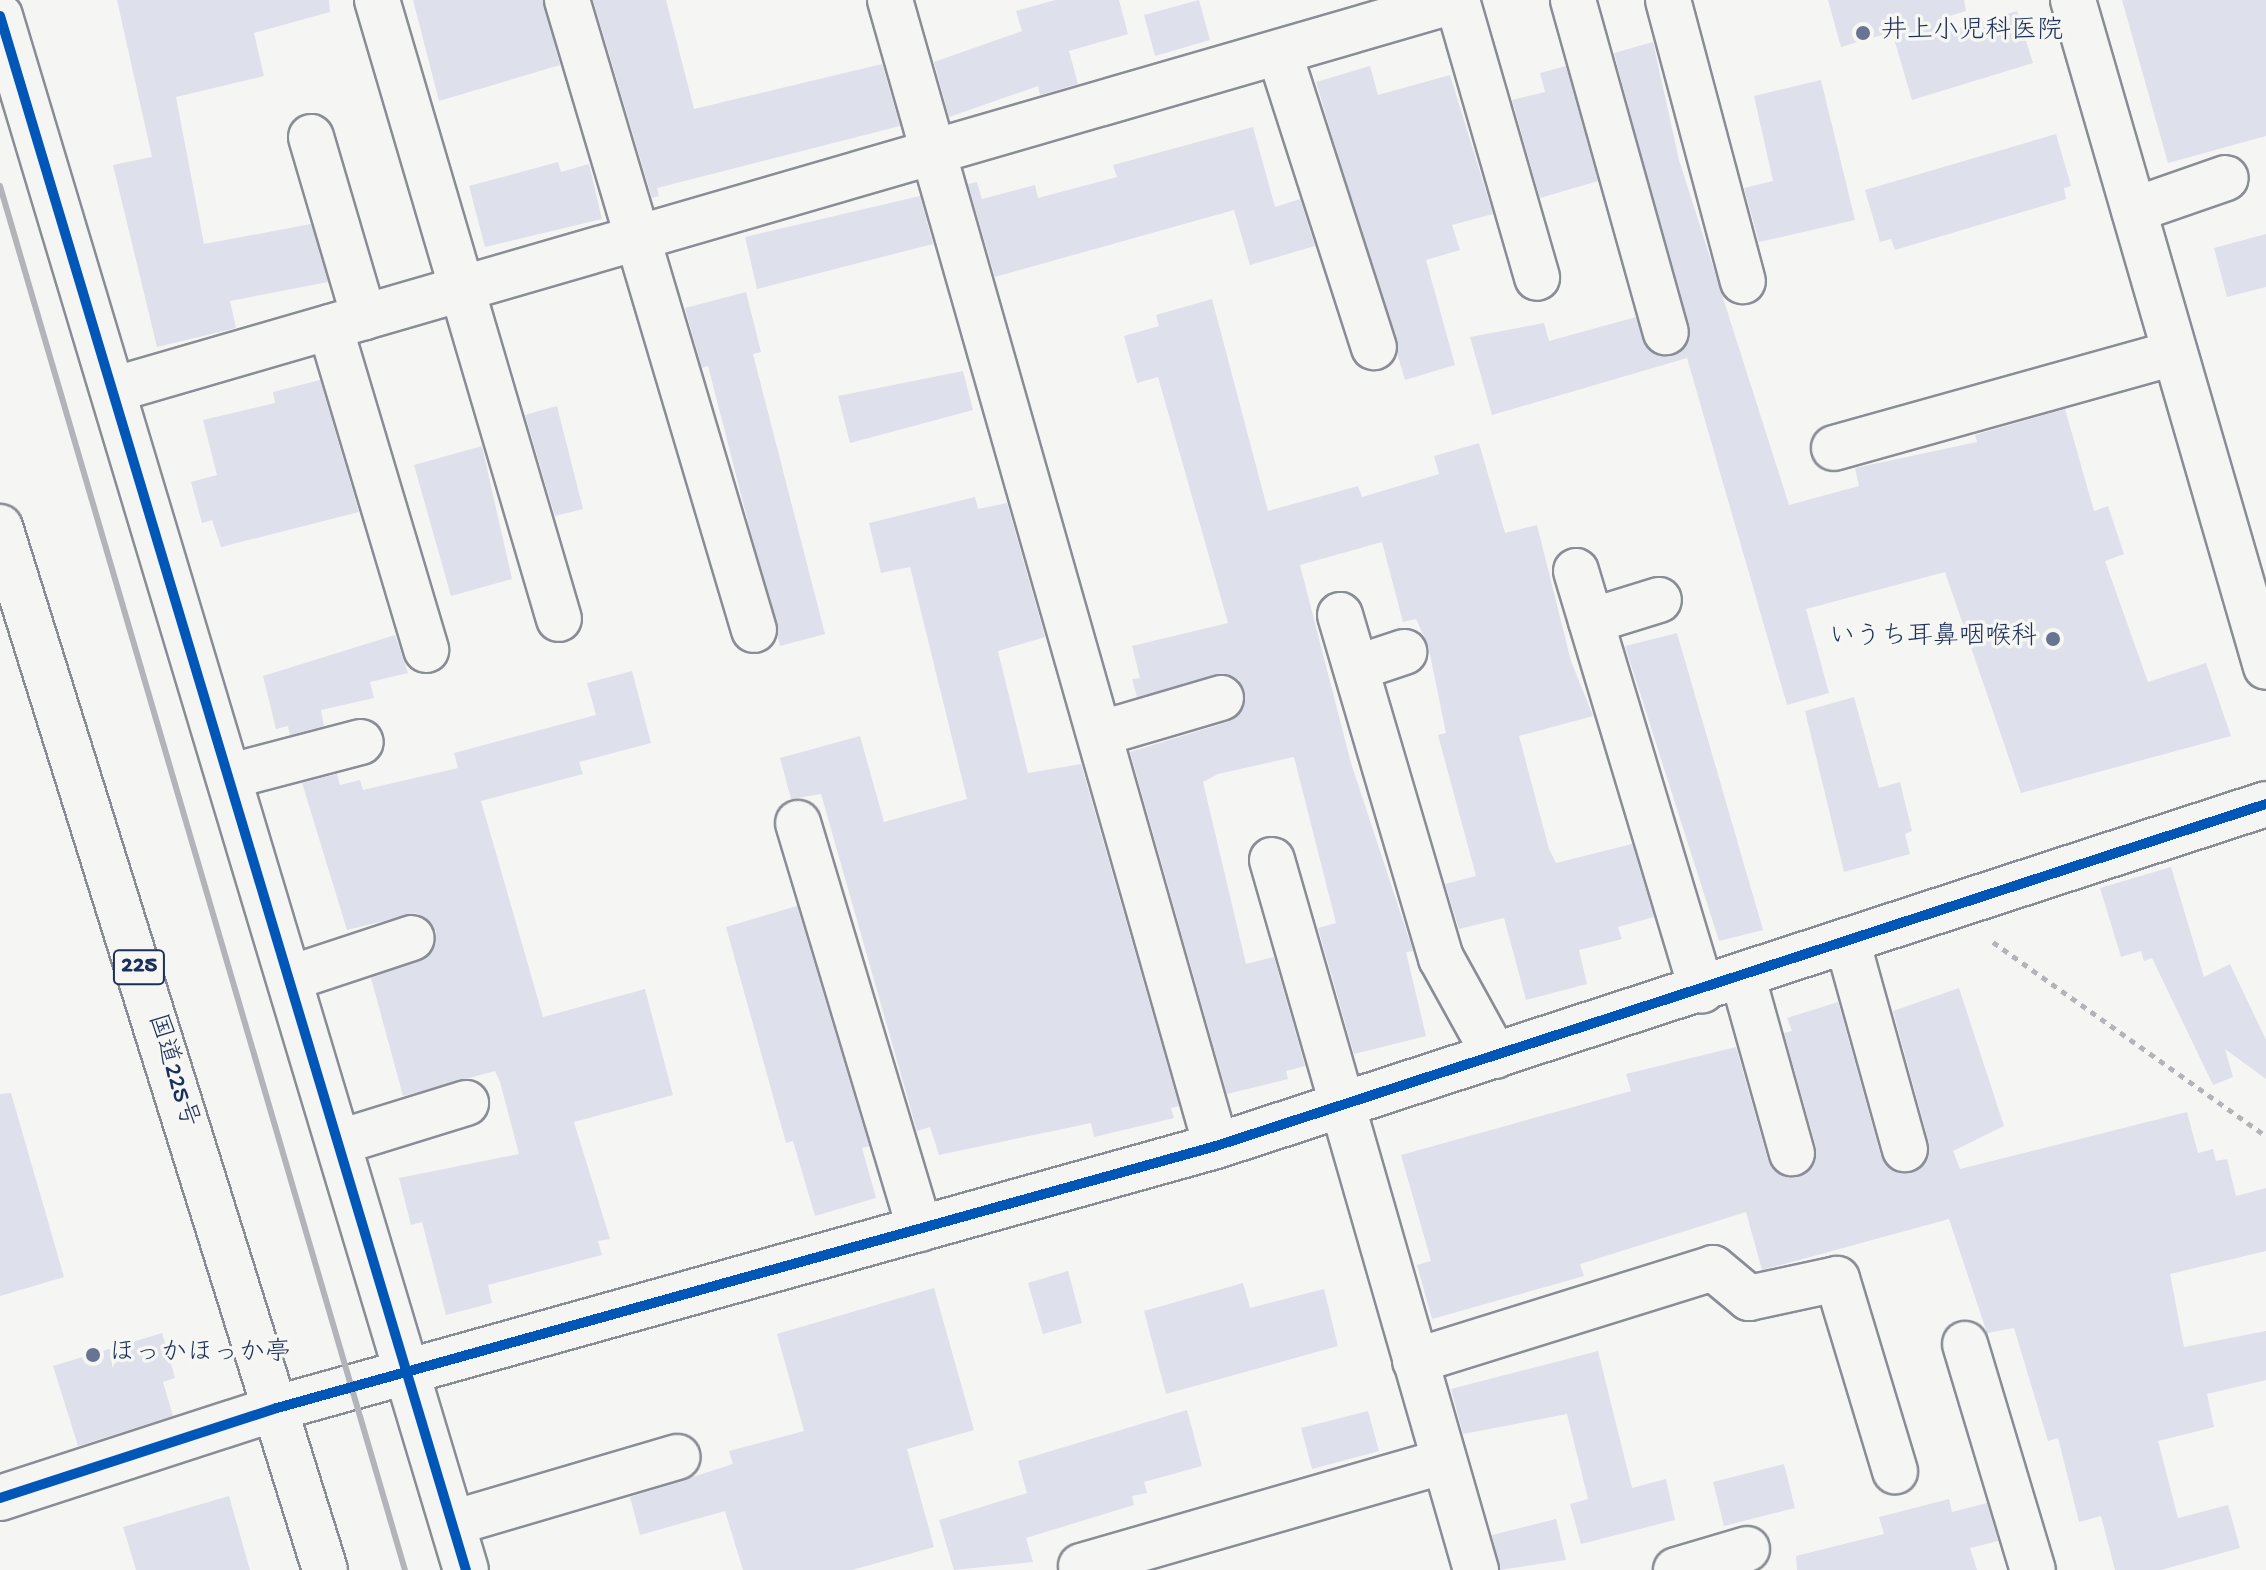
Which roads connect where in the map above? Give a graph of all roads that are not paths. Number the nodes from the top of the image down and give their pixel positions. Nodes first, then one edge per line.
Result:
1 (377, 0) edge
2 (567, 0) edge
3 (890, 0) edge
4 (1458, 0) edge
5 (1573, 0) edge
6 (1668, 0) edge
7 (2073, 0) edge
8 (1374, 12) edge
9 (0, 16) edge
10 (1280, 55) junction
11 (311, 137) dead end
12 (932, 151) junction
13 (2226, 178) dead end
14 (2134, 210) junction
15 (640, 237) junction
16 (1537, 278) dead end
17 (1743, 281) dead end
18 (462, 289) junction
19 (347, 322) junction
20 (1666, 332) dead end
21 (1374, 347) dead end
22 (2174, 353) junction
23 (116, 389) junction
24 (1834, 448) dead end
25 (0, 527) edge
26 (1576, 571) dead end
27 (1659, 600) dead end
28 (1340, 615) dead end
29 (559, 619) dead end
30 (1591, 621) junction
31 (754, 630) dead end
32 (426, 650) dead end
33 (1404, 652) dead end
34 (2266, 667) edge
35 (1356, 668) junction
36 (1221, 698) dead end
37 (1102, 733) junction
38 (361, 742) dead end
39 (231, 776) junction
40 (2266, 804) edge
41 (798, 823) dead end
42 (1272, 860) dead end
43 (412, 938) dead end
44 (1848, 944) junction
45 (291, 978) junction
46 (1743, 978) junction
47 (1702, 990) junction
48 (1495, 1056) junction
49 (466, 1103) dead end
50 (1341, 1105) junction
51 (340, 1142) junction
52 (1216, 1146) junction
53 (1905, 1149) dead end
54 (1792, 1153) dead end
55 (920, 1229) junction
56 (1965, 1344) dead end
57 (1415, 1361) junction
58 (409, 1374) junction
59 (277, 1408) junction
60 (677, 1457) dead end
61 (1444, 1461) junction
62 (1895, 1471) dead end
63 (0, 1498) edge
64 (453, 1523) junction
65 (1747, 1549) dead end
66 (1081, 1566) dead end
67 (325, 1570) edge
68 (466, 1570) edge
69 (1476, 1570) edge
70 (1676, 1570) edge
71 (2033, 1570) edge

1 - 18 main road
2 - 15 main road
3 - 12 main road
4 - 8 main road
4 - 16 main road
5 - 20 main road
6 - 17 main road
7 - 14 main road
8 - 10 main road
9 - 23 main road
10 - 12 main road
10 - 21 main road
11 - 19 main road
12 - 15 main road
12 - 37 main road
13 - 14 main road
14 - 22 main road
15 - 18 main road
15 - 31 main road
18 - 19 main road
18 - 29 main road
19 - 23 main road
19 - 32 main road
22 - 24 main road
22 - 34 main road
23 - 39 main road
25 - 59 main road, 国道225号 / 225
26 - 30 main road
27 - 30 main road
28 - 35 main road
30 - 47 main road
33 - 35 main road
35 - 48 main road
36 - 37 main road
37 - 52 main road
38 - 39 main road
39 - 45 main road
40 - 44 main road
41 - 55 main road
42 - 50 main road
43 - 45 main road
44 - 46 main road
44 - 53 main road
45 - 51 main road
46 - 47 main road
46 - 54 main road
47 - 48 main road
48 - 50 main road
49 - 51 main road
50 - 52 main road
50 - 57 main road
51 - 58 main road
52 - 55 main road
55 - 58 main road
56 - 71 main road
57 - 61 main road
57 - 62 main road
58 - 59 main road
58 - 64 main road
59 - 63 main road
59 - 67 main road, 国道225号 / 225
60 - 64 main road
61 - 66 main road
61 - 69 main road
64 - 68 main road
65 - 70 main road

